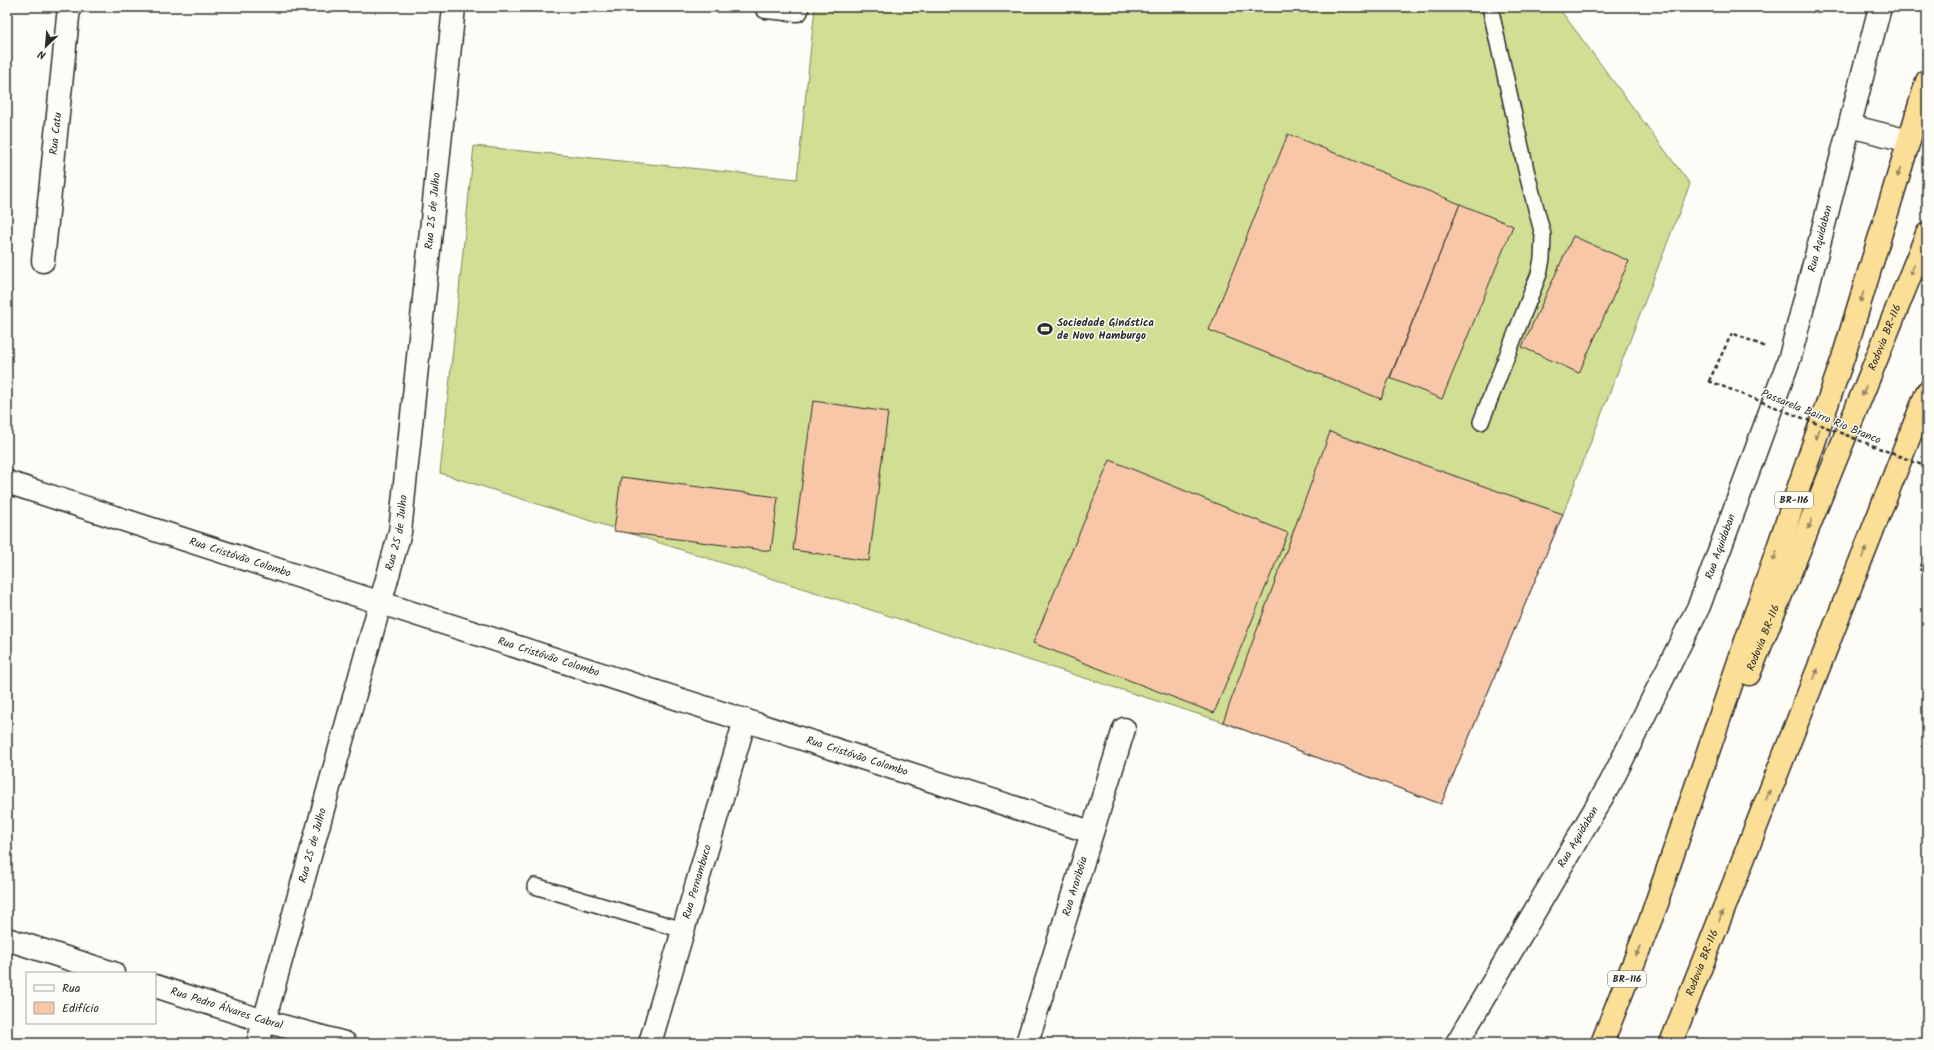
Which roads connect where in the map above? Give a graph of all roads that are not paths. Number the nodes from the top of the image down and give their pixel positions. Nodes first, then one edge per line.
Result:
1 (69, 7) edge
2 (454, 7) edge
3 (766, 7) edge
4 (1490, 7) edge
5 (1880, 7) edge
6 (797, 10) dead end
7 (1927, 81) edge
8 (1850, 126) junction
9 (1909, 141) junction
10 (1927, 234) edge
11 (43, 261) dead end
12 (1927, 392) edge
13 (1481, 422) dead end
14 (7, 482) edge
15 (380, 604) junction
16 (745, 720) junction
17 (1124, 729) dead end
18 (1091, 832) junction
19 (535, 886) dead end
20 (1652, 915) junction
21 (683, 930) junction
22 (7, 939) edge
23 (110, 972) edge
24 (156, 986) edge
25 (264, 1022) junction
26 (258, 1043) edge
27 (345, 1043) edge
28 (650, 1043) edge
29 (1027, 1043) edge
30 (1457, 1043) edge
31 (1602, 1043) edge
32 (1671, 1043) edge

1 - 11 street, Rua Catu
2 - 15 street, Rua 25 de Julho
3 - 6 street
4 - 13 lane
5 - 8 street, Rua Aquidaban
7 - 9 highway, BR-116
8 - 9 street
8 - 30 street, Rua Aquidaban
9 -> 20 highway, BR-116
10 -> 20 highway, Rodovia BR-116 / BR-116
32 -> 12 highway, Rodovia BR-116
14 - 15 street, Rua Cristóvão Colombo
15 - 16 street, Rua Cristóvão Colombo
15 - 25 street, Rua 25 de Julho
16 - 18 street, Rua Cristóvão Colombo
16 - 21 street, Rua Pernambuco
17 - 18 street, Rua Araribóia
18 - 29 street, Rua Araribóia
19 - 21 lane
20 -> 31 highway, Rodovia BR-116 / BR-116
21 - 28 street, Rua Pernambuco
22 - 23 street
24 - 25 street, Rua Pedro Álvares Cabral
25 - 26 street, Rua 25 de Julho
25 - 27 street, Rua Pedro Álvares Cabral

